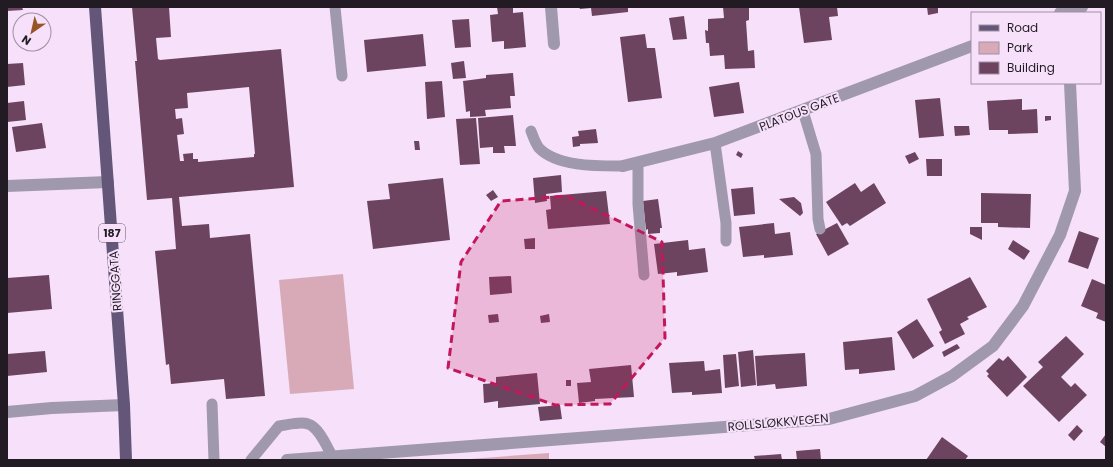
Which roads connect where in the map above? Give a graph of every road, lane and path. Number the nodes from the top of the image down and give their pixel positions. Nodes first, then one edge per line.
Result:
1 (95, 7) edge
2 (335, 7) edge
3 (551, 7) edge
4 (1082, 7) edge
5 (1064, 12) edge
6 (554, 44) dead end
7 (971, 46) edge
8 (342, 76) dead end
9 (1070, 84) edge
10 (803, 111) junction
11 (531, 131) dead end
12 (715, 143) junction
13 (638, 163) junction
14 (623, 166) joint
15 (108, 182) junction
16 (7, 186) edge
17 (820, 229) dead end
18 (726, 241) dead end
19 (644, 275) dead end
20 (212, 404) dead end
21 (124, 405) junction
22 (7, 412) edge
23 (332, 456) junction
24 (126, 460) edge
25 (214, 460) edge
26 (251, 460) edge
27 (287, 460) edge

1 - 15 main road, RINGGATA / 187
2 - 8 lane
3 - 6 street
4 - 5 street
7 - 10 street, PLATOUS GATE
9 - 23 street, ROLLSLØKKVEGEN
10 - 12 street, PLATOUS GATE
10 - 17 lane
11 - 14 lane
12 - 13 street, PLATOUS GATE
12 - 18 lane
13 - 14 street, PLATOUS GATE
13 - 19 lane
15 - 16 street
15 - 21 main road, RINGGATA / 187
20 - 25 lane
21 - 22 street
21 - 24 main road, RINGGATA / 187
23 - 26 lane
23 - 27 street, ROLLSLØKKVEGEN

